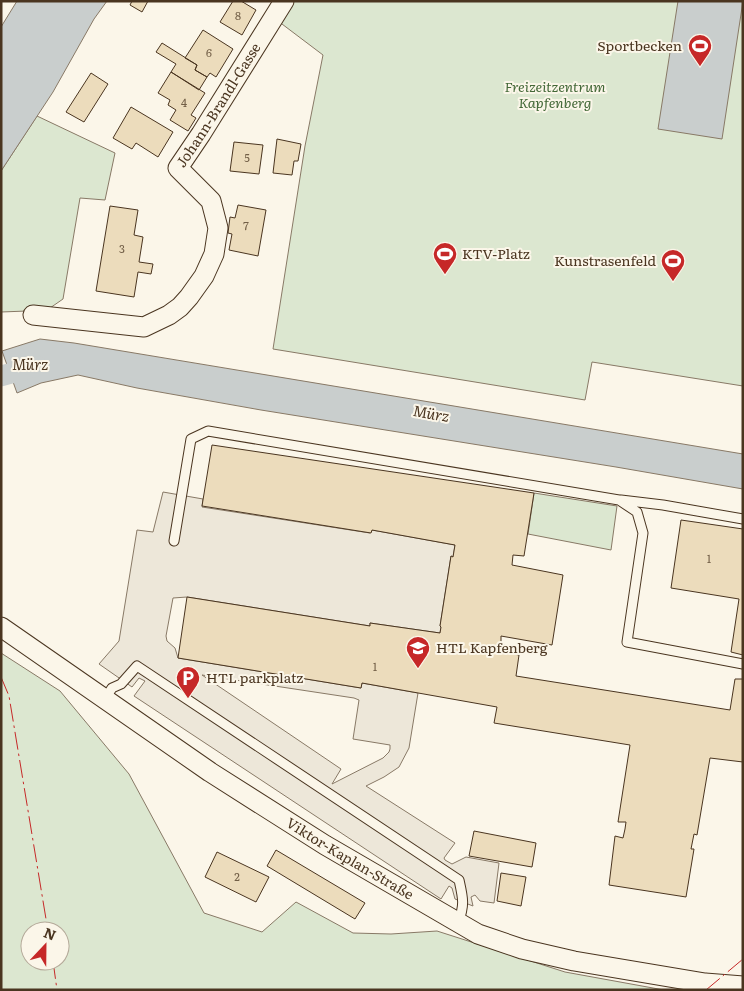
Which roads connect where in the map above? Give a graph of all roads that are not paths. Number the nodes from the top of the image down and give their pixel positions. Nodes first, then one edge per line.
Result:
1 (284, 1) edge
2 (33, 315) dead end
3 (618, 500) junction
4 (743, 519) edge
5 (174, 541) dead end
6 (1, 627) edge
7 (743, 664) edge
8 (105, 699) junction
9 (458, 923) junction
10 (743, 986) edge

1 - 2 street, Johann-Brandl-Gasse
3 - 4 lane
3 - 5 lane
3 - 7 lane
6 - 8 street, Viktor-Kaplan-Straße
8 - 9 street, Viktor-Kaplan-Straße
8 - 9 lane
9 - 10 street, Viktor-Kaplan-Straße

